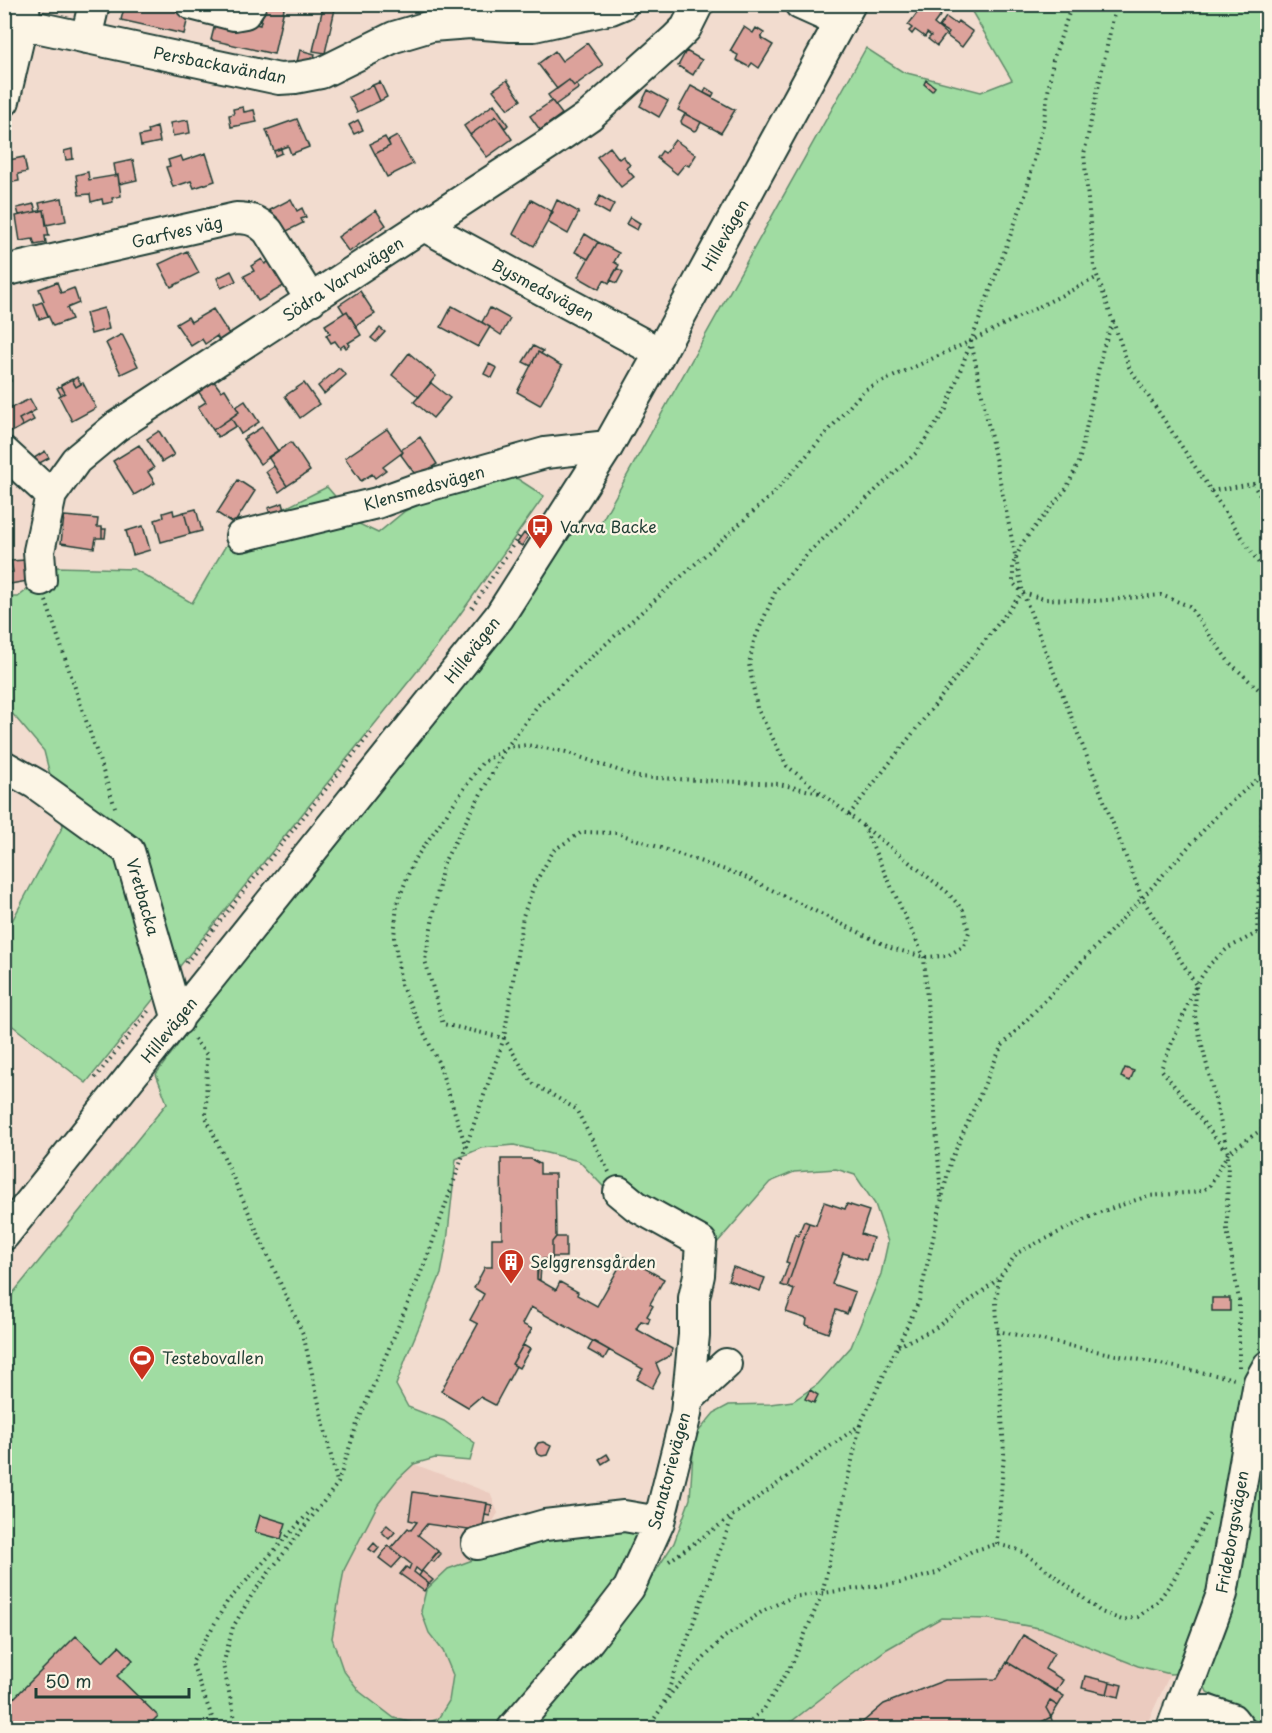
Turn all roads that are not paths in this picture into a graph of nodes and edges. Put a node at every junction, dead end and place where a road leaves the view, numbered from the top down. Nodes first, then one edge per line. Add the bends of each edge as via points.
1 (94, 4) edge
2 (191, 4) edge
3 (251, 4) edge
4 (623, 4) edge
5 (698, 4) edge
6 (800, 4) edge
7 (845, 13) edge
8 (24, 14) edge
9 (86, 38) junction
10 (4, 101) edge
11 (424, 226) junction
12 (4, 271) edge
13 (311, 300) junction
14 (660, 353) junction
15 (608, 446) junction
16 (4, 452) edge
17 (51, 495) junction
18 (241, 536) dead end
19 (41, 580) road end
20 (4, 766) edge
21 (178, 1020) junction
22 (619, 1192) road end
23 (4, 1235) edge
24 (726, 1364) dead end
25 (1255, 1376) edge
26 (687, 1400) junction
27 (660, 1522) junction
28 (477, 1544) dead end
29 (1175, 1718) edge
30 (513, 1728) edge
31 (1239, 1728) edge

1 - 9 street
2 - 3 street via 234,15 245,13
4 - 9 street, Persbackavändan via 534,26 431,26 393,36 321,73 296,78 279,79
5 - 11 street, Södra Varvavägen via 686,28 589,116
6 - 7 street
7 - 14 street, Hillevägen
8 - 9 street, Persbackavändan
8 - 10 street, Persbackavändan
11 - 13 street, Södra Varvavägen
11 - 14 street, Bysmedsvägen
12 - 13 street, Garfves väg via 246,218 268,231
13 - 17 street, Södra Varvavägen via 117,426 76,460
14 - 15 street, Hillevägen
15 - 18 street, Klensmedsvägen via 545,453 377,503
15 - 21 street, Hillevägen via 499,616
16 - 17 street
17 - 19 street, Södra Varvavägen via 40,541
20 - 21 street, Vretbacka via 129,850
21 - 23 street, Hillevägen
22 - 26 street via 636,1206 701,1242
24 - 26 street, Sanatorievägen
25 - 29 street, Frideborgsvägen via 1222,1594
26 - 27 street, Sanatorievägen
27 - 28 street via 624,1516 545,1525
27 - 30 street, Sanatorievägen via 629,1588
29 - 31 street via 1208,1711 1232,1719

